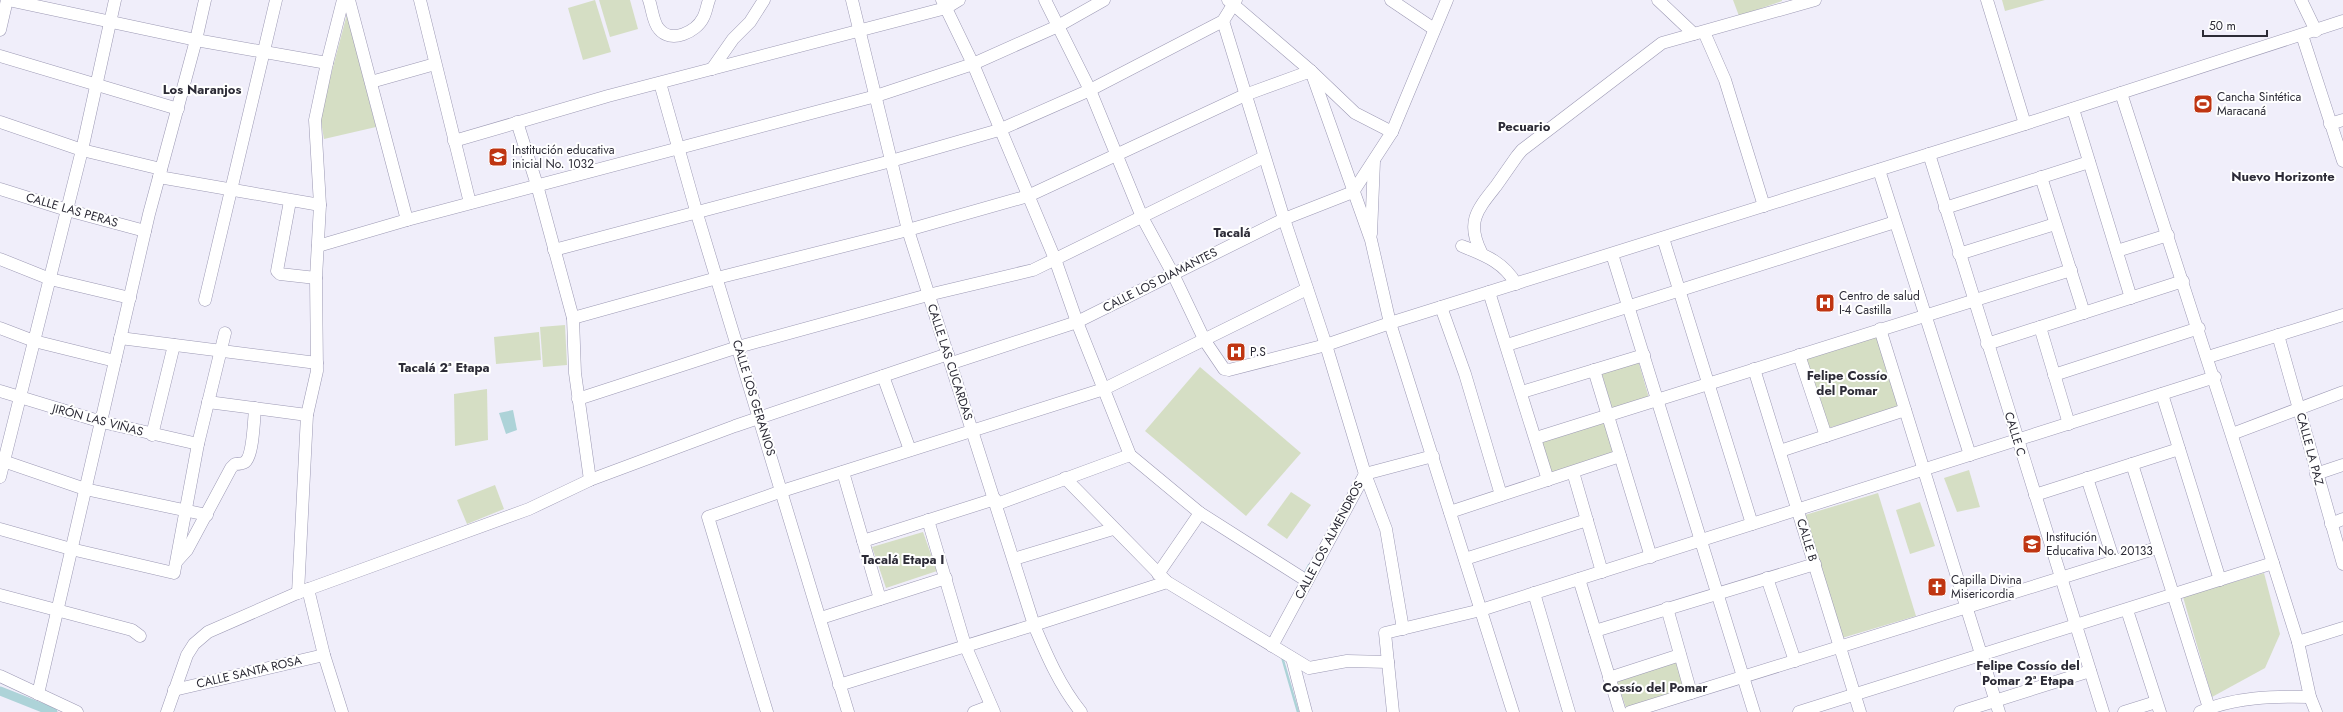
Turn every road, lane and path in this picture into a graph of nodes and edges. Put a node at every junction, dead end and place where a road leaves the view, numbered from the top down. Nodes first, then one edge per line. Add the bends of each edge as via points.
1 (8, 0) edge
2 (115, 0) edge
3 (205, 0) edge
4 (276, 0) edge
5 (343, 0) edge
6 (349, 0) edge
7 (420, 0) edge
8 (649, 0) edge
9 (709, 0) edge
10 (764, 0) edge
11 (852, 0) edge
12 (959, 0) edge
13 (1046, 0) edge
14 (1104, 0) edge
15 (1390, 0) edge
16 (1447, 0) edge
17 (1658, 0) edge
18 (1815, 0) edge
19 (1987, 0) edge
20 (2301, 0) edge
21 (1232, 1) edge
22 (944, 4) edge
23 (111, 22) junction
24 (1223, 22) junction
25 (2343, 22) edge
26 (1058, 26) junction
27 (1434, 29) junction
28 (0, 30) edge
29 (860, 30) junction
30 (2316, 31) junction
31 (1699, 33) junction
32 (2302, 35) junction
33 (196, 40) junction
34 (264, 52) junction
35 (0, 56) edge
36 (327, 63) junction
37 (435, 64) junction
38 (973, 64) junction
39 (712, 69) junction
40 (1311, 71) junction
41 (371, 82) junction
42 (660, 83) junction
43 (95, 84) junction
44 (1090, 90) junction
45 (2121, 93) junction
46 (1245, 95) junction
47 (876, 96) junction
48 (178, 109) junction
49 (2073, 109) junction
50 (2343, 120) edge
51 (0, 122) edge
52 (517, 122) junction
53 (2025, 124) junction
54 (2330, 124) junction
55 (999, 130) junction
56 (1392, 132) junction
57 (454, 141) junction
58 (679, 148) junction
59 (82, 150) junction
60 (1929, 154) junction
61 (1116, 155) junction
62 (1264, 157) junction
63 (891, 161) junction
64 (1374, 161) junction
65 (2343, 161) edge
66 (2089, 162) junction
67 (1880, 170) junction
68 (160, 173) junction
69 (2040, 177) junction
70 (537, 185) junction
71 (0, 189) edge
72 (231, 190) junction
73 (1353, 192) junction
74 (1028, 196) junction
75 (290, 201) junction
76 (470, 203) junction
77 (320, 205) junction
78 (1764, 206) junction
79 (1945, 208) junction
80 (67, 210) junction
81 (698, 214) junction
82 (1142, 217) junction
83 (1284, 219) junction
84 (407, 220) junction
85 (1895, 222) junction
86 (2055, 224) junction
87 (908, 230) junction
88 (145, 231) junction
89 (2168, 235) junction
90 (1662, 238) junction
91 (1371, 240) junction
92 (318, 246) junction
93 (1462, 246) dead end
94 (554, 250) junction
95 (2117, 251) junction
96 (1481, 252) junction
97 (1612, 254) junction
98 (1959, 254) junction
99 (0, 259) edge
100 (1055, 259) junction
101 (2070, 270) junction
102 (1173, 274) junction
103 (316, 278) junction
104 (717, 278) junction
105 (50, 279) junction
106 (2183, 281) junction
107 (1516, 284) junction
108 (1307, 289) junction
109 (1679, 290) junction
110 (1489, 292) junction
111 (928, 295) junction
112 (130, 298) junction
113 (2131, 298) junction
114 (205, 300) dead end
115 (1974, 301) junction
116 (1628, 306) junction
117 (1441, 307) junction
118 (2084, 313) junction
119 (1925, 315) junction
120 (2343, 315) edge
121 (573, 318) junction
122 (1077, 322) junction
123 (1390, 323) junction
124 (2040, 327) junction
125 (0, 328) edge
126 (2199, 328) junction
127 (1880, 330) junction
128 (225, 333) dead end
129 (2278, 335) junction
130 (120, 338) junction
131 (34, 341) junction
132 (1205, 341) junction
133 (1987, 344) junction
134 (174, 345) junction
135 (1326, 345) junction
136 (1507, 345) junction
137 (738, 347) junction
138 (219, 350) junction
139 (1644, 355) junction
140 (1799, 355) junction
141 (2208, 357) junction
142 (950, 358) junction
143 (115, 361) junction
144 (317, 363) junction
145 (1754, 369) junction
146 (1594, 370) junction
147 (2054, 375) junction
148 (883, 376) junction
149 (2215, 377) junction
150 (1708, 384) junction
151 (1104, 389) junction
152 (0, 391) edge
153 (1522, 392) junction
154 (2343, 392) edge
155 (2162, 394) junction
156 (20, 398) junction
157 (578, 399) junction
158 (1658, 400) junction
159 (208, 402) junction
160 (255, 408) junction
161 (2299, 408) junction
162 (1905, 410) junction
163 (307, 415) junction
164 (1608, 417) junction
165 (761, 418) junction
166 (102, 422) junction
167 (2069, 424) junction
168 (974, 432) junction
169 (152, 434) junction
170 (2232, 434) junction
171 (1826, 436) junction
172 (1536, 438) junction
173 (2017, 440) junction
174 (198, 444) junction
175 (2179, 449) junction
176 (910, 450) junction
177 (1780, 451) junction
178 (1130, 455) junction
179 (1970, 455) junction
180 (1433, 456) junction
181 (1620, 456) junction
182 (2, 461) edge
183 (2132, 464) junction
184 (2343, 465) edge
185 (1923, 470) junction
186 (843, 472) junction
187 (1573, 472) junction
188 (1365, 474) junction
189 (2316, 474) junction
190 (0, 477) edge
191 (1065, 478) junction
192 (2087, 478) junction
193 (590, 480) junction
194 (1548, 480) junction
195 (85, 489) junction
196 (782, 491) junction
197 (1501, 495) junction
198 (2034, 495) junction
199 (996, 502) junction
200 (186, 510) junction
201 (1798, 510) junction
202 (1450, 512) junction
203 (1200, 513) junction
204 (207, 515) junction
205 (2343, 519) edge
206 (928, 520) junction
207 (1587, 520) junction
208 (1752, 524) junction
209 (2331, 524) junction
210 (0, 529) edge
211 (1113, 529) junction
212 (1702, 540) junction
213 (863, 541) junction
214 (2157, 548) junction
215 (71, 549) junction
216 (1650, 557) junction
217 (1014, 559) junction
218 (1465, 559) junction
219 (2114, 561) junction
220 (176, 562) junction
221 (2274, 563) junction
222 (1815, 564) junction
223 (2343, 564) edge
224 (1602, 572) junction
225 (946, 578) junction
226 (1163, 578) junction
227 (1767, 578) junction
228 (2061, 578) junction
229 (1579, 579) junction
230 (2220, 580) junction
231 (1307, 581) junction
232 (303, 591) junction
233 (1718, 593) junction
234 (1534, 594) junction
235 (0, 595) edge
236 (2173, 595) junction
237 (880, 599) junction
238 (1667, 608) junction
239 (1967, 608) junction
240 (57, 610) junction
241 (1481, 610) junction
242 (2127, 610) junction
243 (820, 618) junction
244 (1034, 625) junction
245 (2076, 626) junction
246 (2343, 628) edge
247 (1403, 629) junction
248 (1595, 631) junction
249 (140, 636) dead end
250 (2298, 642) junction
251 (965, 645) junction
252 (1272, 646) junction
253 (1840, 647) junction
254 (324, 655) junction
255 (1680, 655) junction
256 (1982, 655) junction
257 (1292, 658) junction
258 (1795, 661) junction
259 (1388, 662) junction
260 (2090, 671) junction
261 (0, 676) edge
262 (1744, 676) junction
263 (1609, 678) junction
264 (838, 685) junction
265 (174, 690) junction
266 (1691, 693) junction
267 (38, 694) junction
268 (1854, 695) junction
269 (2310, 697) junction
270 (1998, 706) edge
271 (2158, 707) edge
272 (992, 709) edge
273 (2204, 710) edge
274 (1807, 711) edge
275 (77, 712) edge
276 (167, 712) edge
277 (342, 712) edge
278 (767, 712) edge
279 (848, 712) edge
280 (974, 712) edge
281 (1081, 712) edge
282 (1306, 712) edge
283 (1393, 712) edge
284 (1513, 712) edge
285 (1569, 712) edge
286 (1620, 712) edge
287 (1630, 712) edge
288 (1754, 712) edge
289 (1860, 712) edge
290 (1960, 712) edge
291 (2103, 712) edge
292 (2124, 712) edge
293 (2316, 712) edge

1 - 23 street
1 - 28 street
2 - 23 street
3 - 33 street
4 - 34 street
5 - 36 street
6 - 41 street
7 - 37 street
8 - 9 street via 658,28 663,33 674,36 684,35 703,18
10 - 39 street via 750,22 733,39
11 - 29 street, CALLE LAS CUCARDAS
12 - 22 street
13 - 26 street
14 - 26 street
15 - 27 street
16 - 27 street
17 - 31 street
18 - 31 street
19 - 53 street
20 - 30 street
21 - 24 street
21 - 40 street
22 - 29 street
22 - 38 street
23 - 33 street
23 - 43 street
24 - 44 street
24 - 46 street
25 - 30 street
26 - 38 street
26 - 44 street
27 - 56 street
29 - 39 street
29 - 47 street, CALLE LAS CUCARDAS
30 - 32 street
31 - 78 street via 1725,80
31 - 96 street via 1662,43 1522,150 1475,215 1474,234
32 - 45 street
32 - 54 street
33 - 34 street
33 - 48 street
34 - 36 street
34 - 72 street
35 - 43 street
36 - 77 street via 316,120
37 - 41 street
37 - 57 street
38 - 47 street
38 - 55 street
39 - 42 street
40 - 46 street
40 - 56 street via 1355,113
40 - 73 street
41 - 84 street
42 - 52 street
42 - 58 street, CALLE LOS GERANIOS
43 - 48 street
43 - 59 street
44 - 55 street
44 - 61 street
45 - 49 street
45 - 89 street
46 - 61 street
46 - 62 street
47 - 58 street
47 - 63 street, CALLE LAS CUCARDAS
48 - 68 street
49 - 53 street
49 - 66 street
50 - 54 street
51 - 59 street
52 - 57 street
52 - 70 street
53 - 60 street
54 - 65 street
55 - 63 street
55 - 74 street
56 - 64 street
57 - 76 street
58 - 70 street
58 - 81 street, CALLE LOS GERANIOS
59 - 68 street
59 - 80 street
60 - 67 street
60 - 79 street, CALLE C
61 - 74 street
61 - 82 street
62 - 82 street
62 - 83 street
63 - 81 street
63 - 87 street, CALLE LAS CUCARDAS
64 - 73 street
64 - 91 street
66 - 69 street
66 - 95 street
67 - 78 street
67 - 85 street
68 - 72 street
68 - 88 street
69 - 79 street
69 - 86 street
70 - 76 street
70 - 94 street
71 - 80 street, CALLE LAS PERAS
72 - 75 street
72 - 114 street
73 - 83 street, CALLE LOS DIAMANTES
73 - 91 street
74 - 87 street
74 - 100 street
75 - 77 street
75 - 103 street via 277,271 280,274
76 - 84 street
77 - 92 street
78 - 90 street
79 - 98 street, CALLE C
80 - 88 street, CALLE LAS PERAS
80 - 105 street
81 - 94 street
81 - 104 street, CALLE LOS GERANIOS
82 - 100 street
82 - 102 street
83 - 102 street, CALLE LOS DIAMANTES
83 - 108 street
84 - 92 street
85 - 109 street
85 - 119 street
86 - 98 street
86 - 101 street
87 - 104 street
87 - 111 street, CALLE LAS CUCARDAS
88 - 112 street
89 - 95 street
89 - 106 street
90 - 97 street
90 - 109 street
91 - 123 street
92 - 103 street
93 - 96 street
94 - 121 street
95 - 113 street
96 - 107 street via 1508,272
97 - 107 street
97 - 116 street
98 - 115 street, CALLE C
99 - 105 street
100 - 111 street via 1033,270
100 - 122 street
101 - 115 street
101 - 118 street
102 - 122 street, CALLE LOS DIAMANTES
102 - 132 street
103 - 144 street
104 - 121 street
104 - 137 street, CALLE LOS GERANIOS
105 - 112 street
105 - 131 street
106 - 113 street
106 - 126 street
107 - 110 street
108 - 132 street
108 - 135 street
109 - 116 street
109 - 150 street
110 - 117 street
110 - 136 street
111 - 137 street
111 - 142 street, CALLE LAS CUCARDAS
112 - 130 street
113 - 118 street
115 - 119 street
115 - 133 street, CALLE C
116 - 136 street
116 - 139 street
117 - 123 street
117 - 197 street via 1465,374
118 - 124 street
119 - 127 street
119 - 179 street
120 - 129 street
121 - 157 street
122 - 142 street, CALLE LOS DIAMANTES
122 - 151 street
123 - 135 street
123 - 180 street
124 - 133 street
124 - 147 street
125 - 131 street
126 - 141 street
126 - 147 street
127 - 140 street
127 - 162 street
128 - 138 street
129 - 141 street
129 - 161 street, CALLE LA PAZ
130 - 134 street
130 - 143 street
131 - 143 street
131 - 156 street
132 - 135 street via 1224,369 1229,370
132 - 151 street
133 - 173 street, CALLE C
134 - 138 street
134 - 169 street
135 - 188 street
136 - 153 street
137 - 157 street
137 - 165 street, CALLE LOS GERANIOS
138 - 144 street
138 - 159 street
139 - 146 street
139 - 158 street
140 - 145 street
140 - 171 street
141 - 149 street
142 - 148 street, CALLE LOS DIAMANTES
142 - 168 street, CALLE LAS CUCARDAS
143 - 166 street
144 - 163 street
145 - 150 street
145 - 177 street, CALLE B
146 - 153 street
146 - 164 street
147 - 167 street
148 - 165 street, CALLE LOS DIAMANTES
148 - 176 street
149 - 155 street
149 - 170 street
150 - 158 street
150 - 208 street
151 - 168 street
151 - 178 street
152 - 156 street, JIRÓN LAS VIÑAS
153 - 172 street
154 - 161 street
155 - 167 street
155 - 175 street
156 - 166 street, JIRÓN LAS VIÑAS
156 - 182 street
157 - 193 street
158 - 164 street
158 - 212 street
159 - 160 street
159 - 174 street
160 - 163 street
160 - 204 street via 248,457 243,464 235,464 231,468
161 - 170 street
161 - 189 street, CALLE LA PAZ
162 - 171 street
162 - 185 street
163 - 232 street
164 - 172 street
164 - 181 street
165 - 193 street, CALLE LOS DIAMANTES
165 - 196 street, CALLE LOS GERANIOS
166 - 169 street, JIRÓN LAS VIÑAS
166 - 195 street
167 - 173 street
168 - 176 street
168 - 199 street, CALLE LAS CUCARDAS
169 - 174 street, JIRÓN LAS VIÑAS
170 - 221 street
171 - 177 street
172 - 194 street
173 - 179 street
173 - 198 street, CALLE C
174 - 200 street
175 - 183 street
175 - 230 street
176 - 186 street
177 - 201 street, CALLE B
178 - 191 street
178 - 203 street
179 - 185 street
180 - 188 street, CALLE LOS ALMENDROS
180 - 202 street
181 - 187 street
181 - 216 street
182 - 190 street
182 - 195 street
183 - 192 street
183 - 214 street
184 - 189 street
185 - 201 street
185 - 239 street
186 - 196 street
186 - 213 street
187 - 194 street
187 - 207 street
188 - 231 street, CALLE LOS ALMENDROS
188 - 247 street via 1386,529
189 - 209 street, CALLE LA PAZ
191 - 199 street
191 - 211 street
192 - 198 street
192 - 219 street
193 - 232 street, CALLE LOS DIAMANTES via 529,509
194 - 197 street
195 - 200 street
195 - 215 street
196 - 243 street, CALLE LOS GERANIOS
196 - 278 street via 708,517
197 - 202 street
198 - 228 street, CALLE C
199 - 206 street
199 - 217 street, CALLE LAS CUCARDAS
200 - 204 street
200 - 220 street
201 - 208 street
201 - 222 street, CALLE B
202 - 218 street
203 - 226 street
203 - 231 street
204 - 220 street via 187,550
205 - 209 street
206 - 213 street
206 - 225 street
207 - 218 street
207 - 224 street
208 - 212 street
209 - 223 street, CALLE LA PAZ
210 - 215 street
211 - 217 street
211 - 226 street
212 - 216 street
212 - 233 street
213 - 237 street
214 - 219 street
214 - 236 street
215 - 220 street via 174,573
215 - 240 street
216 - 224 street
217 - 244 street, CALLE LAS CUCARDAS
218 - 241 street
219 - 228 street
221 - 230 street
221 - 250 street
222 - 227 street
222 - 253 street, CALLE B
224 - 229 street
225 - 237 street
225 - 251 street
226 - 244 street
226 - 252 street
227 - 233 street
227 - 258 street
228 - 239 street
228 - 245 street, CALLE C
229 - 234 street
229 - 248 street
230 - 236 street
231 - 252 street, CALLE LOS ALMENDROS
232 - 254 street
232 - 265 street, CALLE LOS DIAMANTES via 208,632 194,644 187,655
233 - 238 street
233 - 262 street
234 - 241 street
234 - 285 street
235 - 240 street
236 - 242 street
236 - 273 street
237 - 243 street
238 - 248 street
238 - 255 street
239 - 253 street
239 - 256 street
240 - 249 street via 132,630
240 - 267 street
241 - 247 street
241 - 284 street
242 - 245 street
242 - 271 street
243 - 264 street, CALLE LOS GERANIOS
244 - 251 street
244 - 281 street, CALLE LAS CUCARDAS via 1047,658 1069,697
245 - 256 street
245 - 260 street, CALLE C
246 - 250 street
247 - 259 street via 1385,633
248 - 263 street
250 - 269 street
251 - 264 street
251 - 272 street
252 - 257 street
253 - 258 street
253 - 268 street, CALLE B
254 - 265 street, CALLE SANTA ROSA
254 - 277 street
255 - 263 street
255 - 266 street
256 - 268 street
256 - 270 street
257 - 259 street via 1309,668 1347,661
257 - 282 street
258 - 262 street
259 - 283 street
260 - 270 street
260 - 291 street, CALLE C
261 - 267 street
262 - 266 street
262 - 288 street
263 - 286 street
264 - 279 street, CALLE LOS GERANIOS
265 - 276 street, CALLE LOS DIAMANTES
266 - 287 street
267 - 275 street
268 - 274 street
268 - 289 street, CALLE B
269 - 273 street via 2260,698
269 - 293 street
270 - 290 street
271 - 292 street
272 - 280 street

